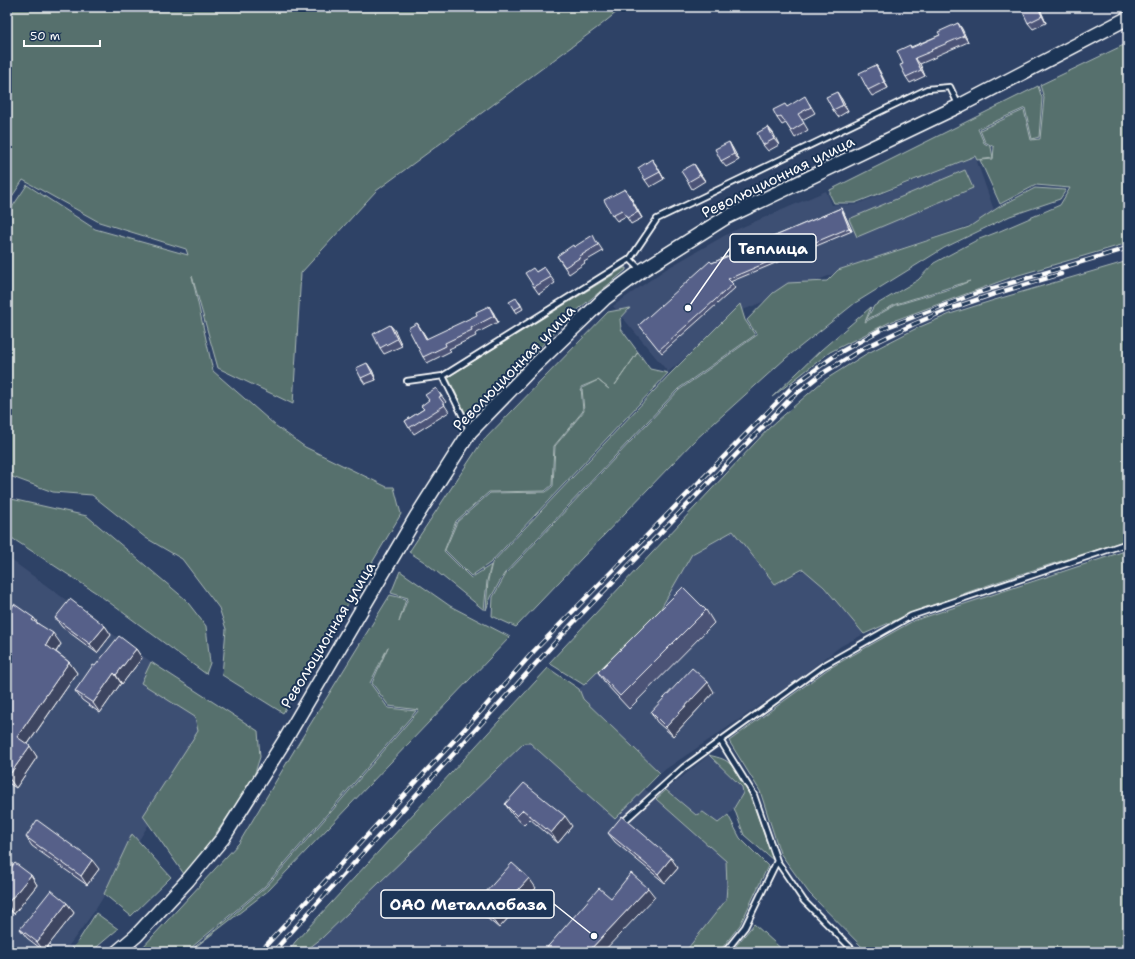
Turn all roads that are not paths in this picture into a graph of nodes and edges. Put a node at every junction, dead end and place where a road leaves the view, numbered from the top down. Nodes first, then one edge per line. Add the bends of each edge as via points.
1 (1128, 18) edge
2 (959, 106) junction
3 (630, 259) junction
4 (641, 271) junction
5 (443, 376) junction
6 (407, 380) dead end
7 (470, 432) junction
8 (1128, 543) edge
9 (720, 740) junction
10 (622, 823) edge
11 (777, 861) junction
12 (117, 952) edge
13 (725, 952) edge
14 (855, 952) edge

1 - 2 street, Революционная улица
2 - 3 lane via 950,86 927,89 657,219
2 - 4 street, Революционная улица via 725,218
3 - 4 lane
3 - 5 lane
4 - 7 street, Революционная улица via 605,298
5 - 6 lane
5 - 7 lane
7 - 12 street, Революционная улица via 416,517 285,740 223,838 136,936
8 - 9 lane via 911,616 823,666
9 - 10 lane via 684,767
9 - 11 lane via 754,795
11 - 13 lane via 745,927
11 - 14 lane via 804,901

